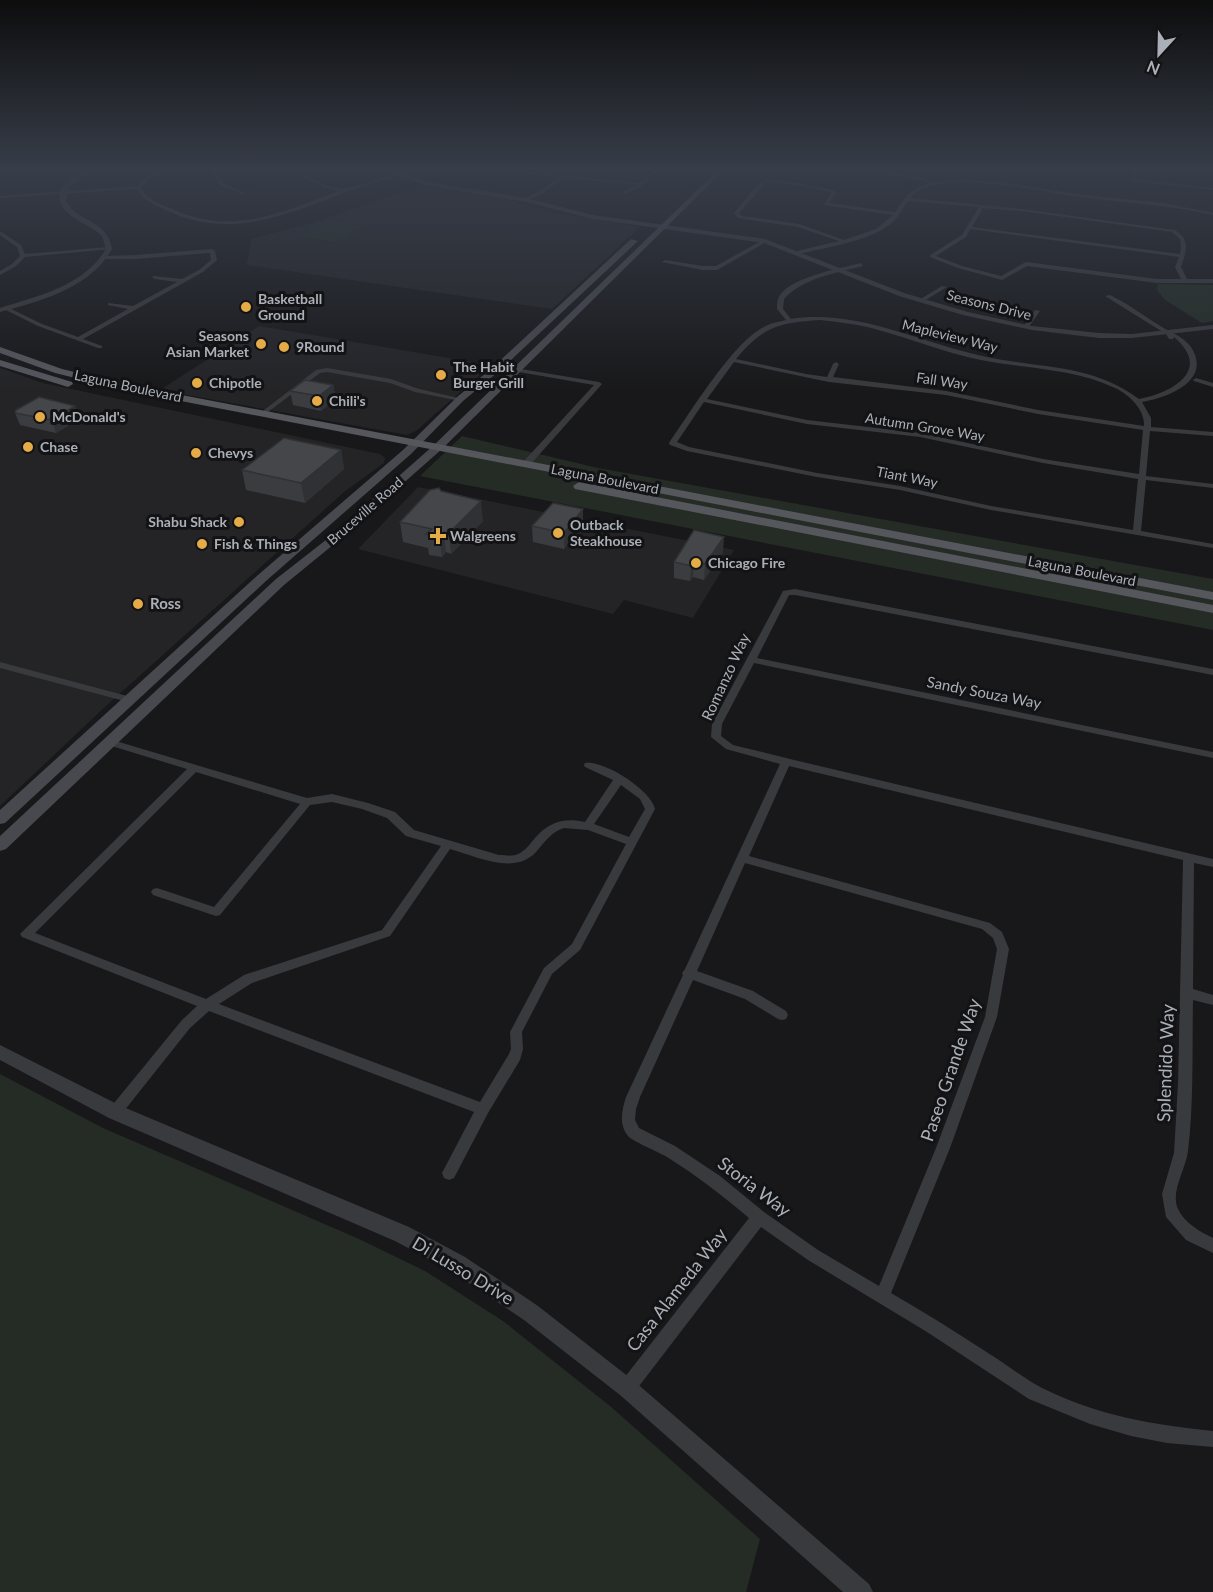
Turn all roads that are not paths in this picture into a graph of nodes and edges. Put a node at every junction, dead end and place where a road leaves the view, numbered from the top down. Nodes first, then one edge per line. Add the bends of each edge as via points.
1 (14, 243) edge
2 (108, 243) edge
3 (632, 243) edge
4 (640, 243) edge
5 (761, 243) edge
6 (772, 243) edge
7 (830, 243) edge
8 (955, 243) edge
9 (1086, 243) edge
10 (1185, 243) edge
11 (110, 249) junction
12 (799, 252) junction
13 (23, 256) junction
14 (106, 256) junction
15 (1182, 256) junction
16 (665, 262) dead end
17 (861, 265) dead end
18 (838, 271) junction
19 (0, 273) edge
20 (155, 277) dead end
21 (183, 281) junction
22 (1213, 281) edge
23 (1185, 282) junction
24 (944, 287) dead end
25 (1108, 296) dead end
26 (922, 300) junction
27 (110, 304) dead end
28 (134, 308) junction
29 (2, 309) edge
30 (1037, 311) dead end
31 (790, 321) junction
32 (1026, 327) junction
33 (1213, 327) edge
34 (1168, 333) junction
35 (78, 339) junction
36 (100, 347) dead end
37 (0, 350) edge
38 (733, 360) junction
39 (0, 363) edge
40 (836, 364) dead end
41 (515, 370) junction
42 (43, 378) junction
43 (829, 380) junction
44 (1196, 380) junction
45 (1213, 385) edge
46 (152, 392) junction
47 (460, 399) junction
48 (704, 400) junction
49 (1137, 401) junction
50 (262, 414) junction
51 (1148, 429) junction
52 (1213, 434) edge
53 (417, 442) junction
54 (674, 442) joint
55 (438, 447) junction
56 (407, 452) junction
57 (427, 456) junction
58 (526, 464) junction
59 (1142, 478) junction
60 (1213, 486) edge
61 (1137, 532) junction
62 (1213, 546) edge
63 (1213, 596) edge
64 (1213, 609) edge
65 (750, 659) junction
66 (0, 665) edge
67 (1213, 672) edge
68 (128, 699) junction
69 (109, 742) junction
70 (1213, 755) edge
71 (786, 762) junction
72 (588, 765) dead end
73 (194, 768) junction
74 (619, 779) junction
75 (306, 802) junction
76 (41, 807) junction
77 (0, 819) edge
78 (587, 827) junction
79 (632, 842) junction
80 (448, 844) junction
81 (0, 845) edge
82 (1189, 857) junction
83 (741, 858) junction
84 (1213, 863) edge
85 (157, 892) dead end
86 (687, 973) junction
87 (1187, 993) junction
88 (1213, 1000) edge
89 (207, 1005) junction
90 (782, 1015) dead end
91 (0, 1052) edge
92 (483, 1109) junction
93 (115, 1112) junction
94 (449, 1173) dead end
95 (759, 1217) junction
96 (1213, 1246) edge
97 (882, 1297) junction
98 (627, 1388) junction
99 (1213, 1439) edge
100 (861, 1592) edge

1 - 13 street
2 - 11 street
3 - 47 main road, Bruceville Road
4 - 41 main road, Bruceville Road
5 - 16 street via 717,268
6 - 12 street, Seasons Drive
7 - 12 street
8 - 23 street via 932,256 1002,278 1026,264
9 - 15 street
10 - 15 street
11 - 13 street
11 - 14 street
12 - 18 street, Seasons Drive
13 - 19 street
14 - 21 street via 212,251 214,260 210,265
14 - 29 street via 71,284
15 - 23 street via 1178,270
17 - 18 street
18 - 26 street, Seasons Drive
18 - 31 street via 800,282 784,294 780,307
20 - 21 street
21 - 28 street
22 - 23 street
24 - 26 street
25 - 34 street
26 - 32 street, Seasons Drive
27 - 28 street
28 - 35 street
29 - 35 street
30 - 32 street
31 - 38 street, Mapleview Way via 757,333
31 - 49 street, Mapleview Way via 850,322 980,358 1077,374 1112,385
32 - 34 street, Seasons Drive via 1093,335
33 - 34 street, Seasons Drive
34 - 44 street via 1198,360
35 - 36 street
37 - 46 main road, Laguna Boulevard via 59,371
38 - 43 street, Fall Way
38 - 48 street, Mapleview Way
39 - 42 main road, Laguna Boulevard
40 - 43 street
41 - 55 main road, Bruceville Road
41 - 58 street via 599,384
42 - 46 main road via 60,376 138,394
42 - 56 main road, Laguna Boulevard via 121,397
43 - 51 street, Fall Way via 946,393
44 - 45 street
44 - 49 street via 1172,394
46 - 50 main road, Laguna Boulevard
47 - 50 street via 327,369 318,371
47 - 53 main road, Bruceville Road
48 - 54 street, Mapleview Way
48 - 59 street, Autumn Grove Way via 807,423 928,437
49 - 51 street via 1147,414
50 - 53 main road, Laguna Boulevard
51 - 52 street, Fall Way
51 - 59 street
53 - 55 main road, Laguna Boulevard
53 - 56 main road, Bruceville Road
54 - 61 street, Tiant Way via 817,476
55 - 57 main road, Bruceville Road
55 - 58 main road, Laguna Boulevard
56 - 57 main road, Laguna Boulevard
56 - 68 main road, Bruceville Road
57 - 64 main road, Laguna Boulevard
57 - 69 main road, Bruceville Road via 280,582
58 - 63 main road, Laguna Boulevard
59 - 60 street, Autumn Grove Way
59 - 61 street
61 - 62 street, Tiant Way
65 - 67 street, Romanzo Way via 782,597 795,592
65 - 70 street, Sandy Souza Way
65 - 71 street, Romanzo Way via 717,724 716,737 730,747
66 - 68 street
68 - 76 main road via 128,714 54,785
68 - 77 main road, Bruceville Road
69 - 73 street
69 - 76 main road, Bruceville Road
71 - 82 street, Romanzo Way
71 - 83 street, Storia Way
72 - 74 street
73 - 75 street
73 - 89 street via 26,934
74 - 78 street
74 - 79 street via 651,806
75 - 80 street via 332,798 348,801 391,815 411,833
75 - 85 street via 216,912
76 - 81 main road, Bruceville Road
78 - 79 street
78 - 80 street via 567,823 553,826 533,851 507,861
79 - 92 street via 576,947 549,971 516,1032 515,1056
80 - 89 street via 386,933 248,979
82 - 84 street, Romanzo Way
82 - 87 street, Splendido Way
83 - 86 street, Storia Way
83 - 97 street, Paseo Grande Way via 980,924 998,935 1003,949 991,1017
86 - 90 street via 749,995
86 - 95 street, Storia Way via 628,1108 628,1120 634,1132 706,1175
87 - 88 street
87 - 96 street, Splendido Way via 1180,1153 1168,1194 1171,1212 1191,1235
89 - 92 street
89 - 93 street via 186,1024
91 - 93 street, Di Lusso Drive
92 - 94 street
93 - 98 street, Di Lusso Drive via 402,1234 458,1264 531,1313
95 - 97 street, Storia Way
95 - 98 street, Casa Alameda Way
97 - 99 street, Storia Way via 1035,1393 1131,1428
98 - 100 street, Di Lusso Drive

